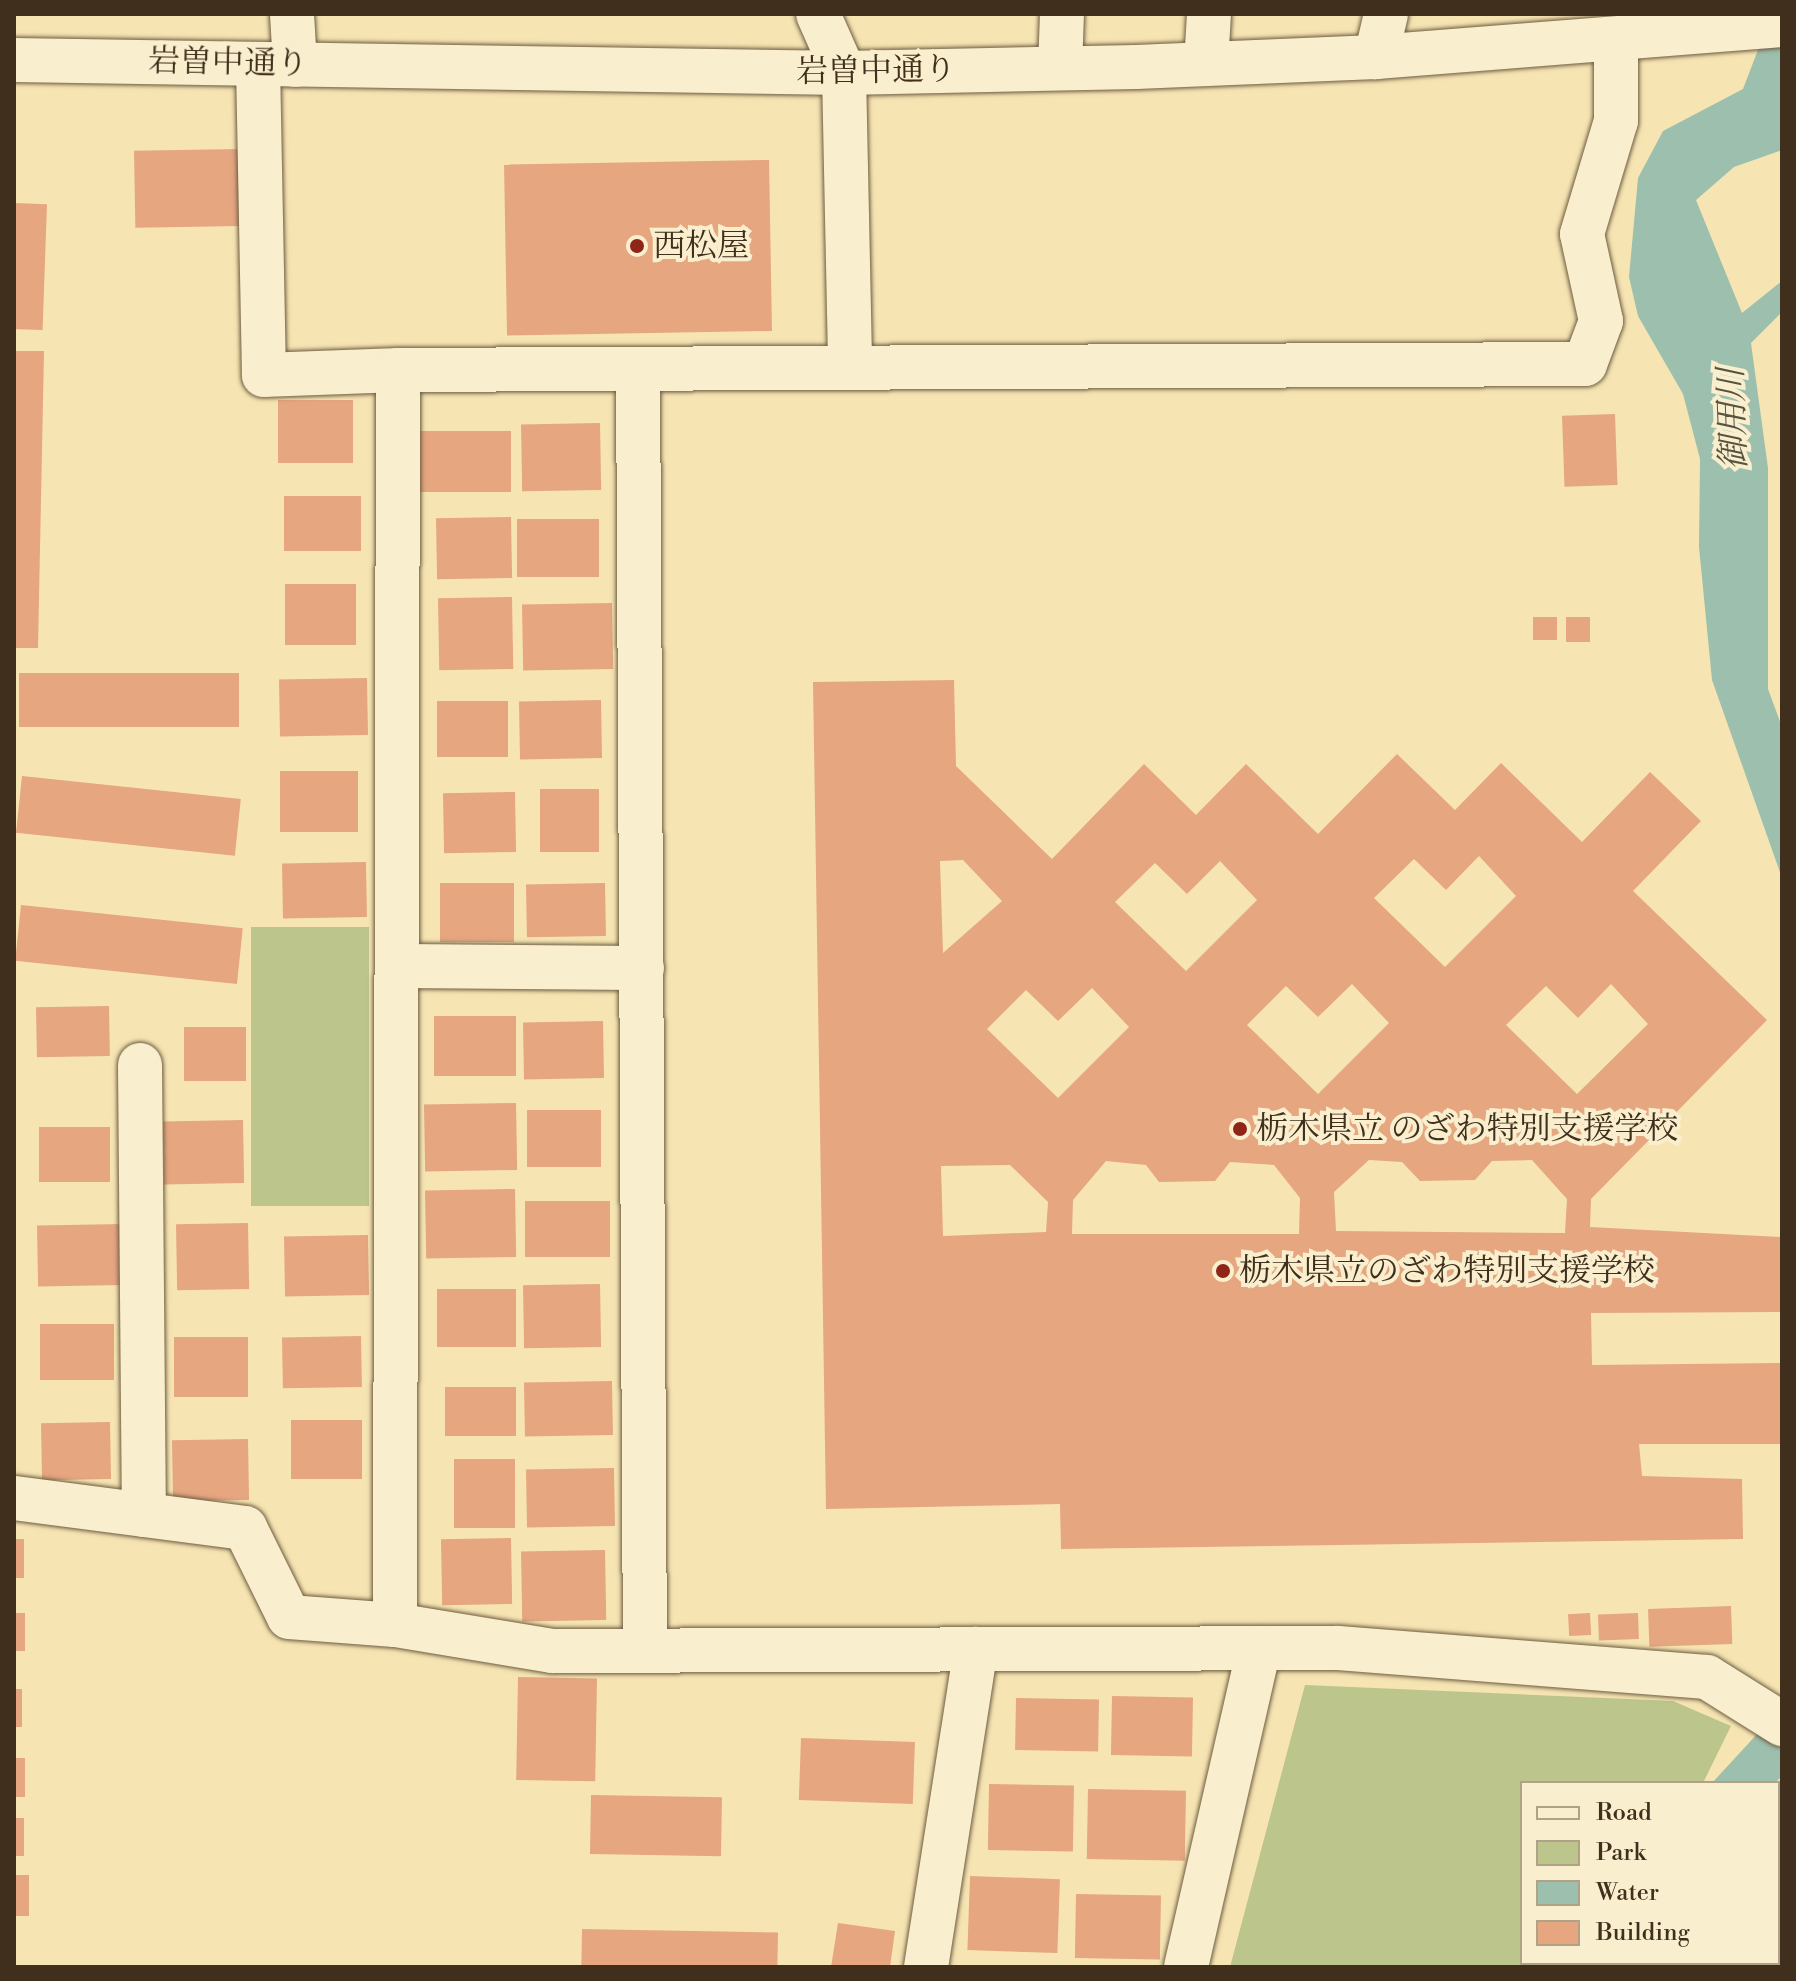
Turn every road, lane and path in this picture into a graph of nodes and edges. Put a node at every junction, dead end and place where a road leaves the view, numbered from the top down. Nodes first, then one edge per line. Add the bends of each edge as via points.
1 (292, 14) edge
2 (818, 14) edge
3 (1062, 14) edge
4 (1209, 14) edge
5 (1386, 14) edge
6 (1782, 25) edge
7 (1616, 39) junction
8 (1376, 57) junction
9 (14, 60) edge
10 (276, 64) junction
11 (1206, 64) junction
12 (1060, 68) junction
13 (844, 73) junction
14 (850, 367) junction
15 (638, 369) junction
16 (398, 370) junction
17 (397, 966) junction
18 (642, 968) junction
19 (140, 1065) dead end
20 (14, 1498) edge
21 (144, 1515) junction
22 (395, 1625) junction
23 (1259, 1648) junction
24 (976, 1649) junction
25 (645, 1651) junction
26 (1782, 1724) edge
27 (926, 1967) edge
28 (1186, 1967) edge

1 - 10 street
2 - 13 street
3 - 12 street
4 - 11 street
5 - 8 street
6 - 7 street, 岩曽中通り
7 - 8 street, 岩曽中通り
7 - 14 street via 1616,121 1582,234 1601,321 1585,364
8 - 11 street, 岩曽中通り
9 - 10 street, 岩曽中通り
10 - 13 street, 岩曽中通り
10 - 16 street via 264,375
11 - 12 street, 岩曽中通り
12 - 13 street, 岩曽中通り
13 - 14 street
14 - 15 street
15 - 16 street
15 - 18 street
16 - 17 street
17 - 18 street
17 - 22 street
18 - 25 street
19 - 21 street
20 - 21 street
21 - 22 street via 245,1528 289,1617
22 - 25 street via 552,1651
23 - 24 street
23 - 26 street via 1338,1648 1707,1677
23 - 28 street
24 - 25 street
24 - 27 street

